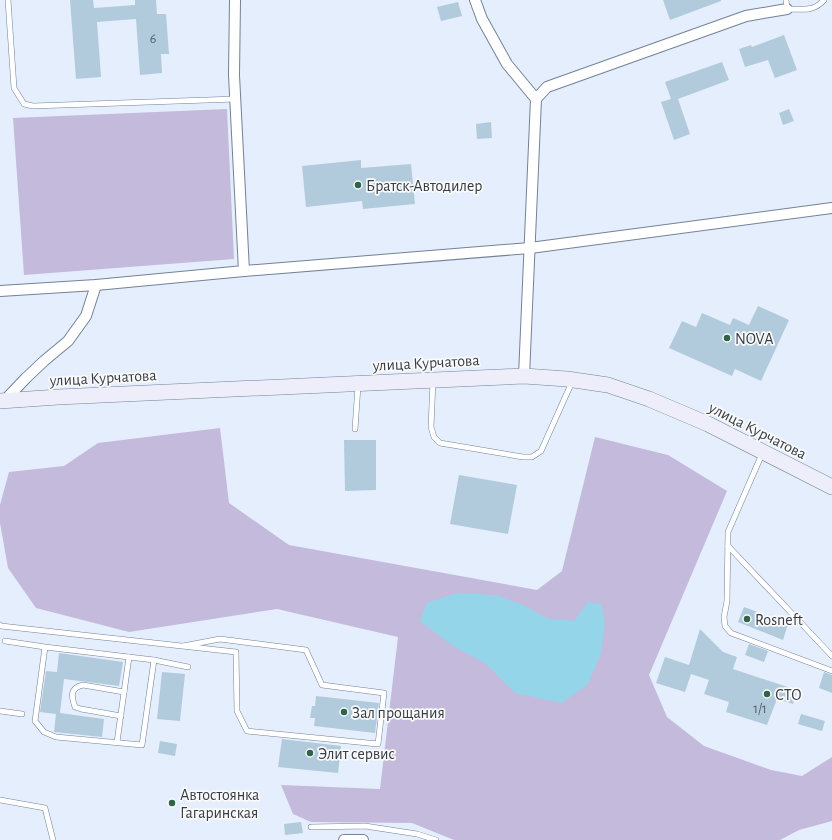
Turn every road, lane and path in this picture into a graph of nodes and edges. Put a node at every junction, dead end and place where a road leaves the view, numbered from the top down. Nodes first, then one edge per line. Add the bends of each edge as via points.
1 (8, 0) edge
2 (235, 0) edge
3 (474, 0) edge
4 (824, 0) edge
5 (787, 4) edge
6 (236, 99) junction
7 (536, 99) junction
8 (832, 208) edge
9 (530, 248) junction
10 (244, 271) junction
11 (96, 285) junction
12 (0, 291) edge
13 (524, 376) junction
14 (434, 380) junction
15 (574, 380) junction
16 (358, 384) junction
17 (2, 401) edge
18 (355, 429) dead end
19 (763, 452) junction
20 (832, 487) edge
21 (728, 546) junction
22 (0, 626) edge
23 (5, 641) dead end
24 (183, 646) junction
25 (45, 647) junction
26 (832, 656) edge
27 (129, 657) junction
28 (154, 660) junction
29 (188, 667) dead end
30 (832, 670) edge
31 (124, 692) junction
32 (0, 711) edge
33 (22, 714) dead end
34 (121, 716) junction
35 (117, 742) junction
36 (0, 800) edge
37 (311, 827) dead end
38 (54, 840) edge
39 (344, 840) edge
40 (363, 840) edge
41 (436, 840) edge

1 - 6 lane via 14,88 24,104 33,106
2 - 6 street
3 - 7 street via 507,64
4 - 5 lane via 814,8 803,10
5 - 7 street via 746,16 548,87
6 - 10 street
7 - 9 street
8 - 9 street
9 - 10 street
9 - 13 street
10 - 11 street
11 - 12 street
11 - 17 street via 86,316 68,341 44,360
13 - 14 main road, улица Курчатова
13 - 15 main road, улица Курчатова
14 - 15 lane via 432,427 434,437 440,443 523,457 532,457 542,451
14 - 16 main road, улица Курчатова
15 - 19 main road, улица Курчатова via 608,385 649,399 708,424
16 - 17 main road, улица Курчатова
16 - 18 lane
19 - 20 main road, улица Курчатова
19 - 21 lane via 728,532
21 - 26 lane
21 - 30 lane via 725,626 731,633
22 - 24 lane
23 - 25 lane
24 - 24 lane via 236,652 237,711 247,731 378,744 384,693 322,685 306,650 220,640
25 - 27 lane
25 - 35 lane via 35,721 44,732 56,737
27 - 28 lane
27 - 31 lane
28 - 29 lane
28 - 35 lane via 142,744
31 - 34 lane
31 - 34 lane via 83,685 73,690 72,694 75,706 81,709
32 - 33 lane
34 - 35 lane
36 - 38 lane via 45,808
37 - 41 lane via 365,826 417,834
39 - 40 street

